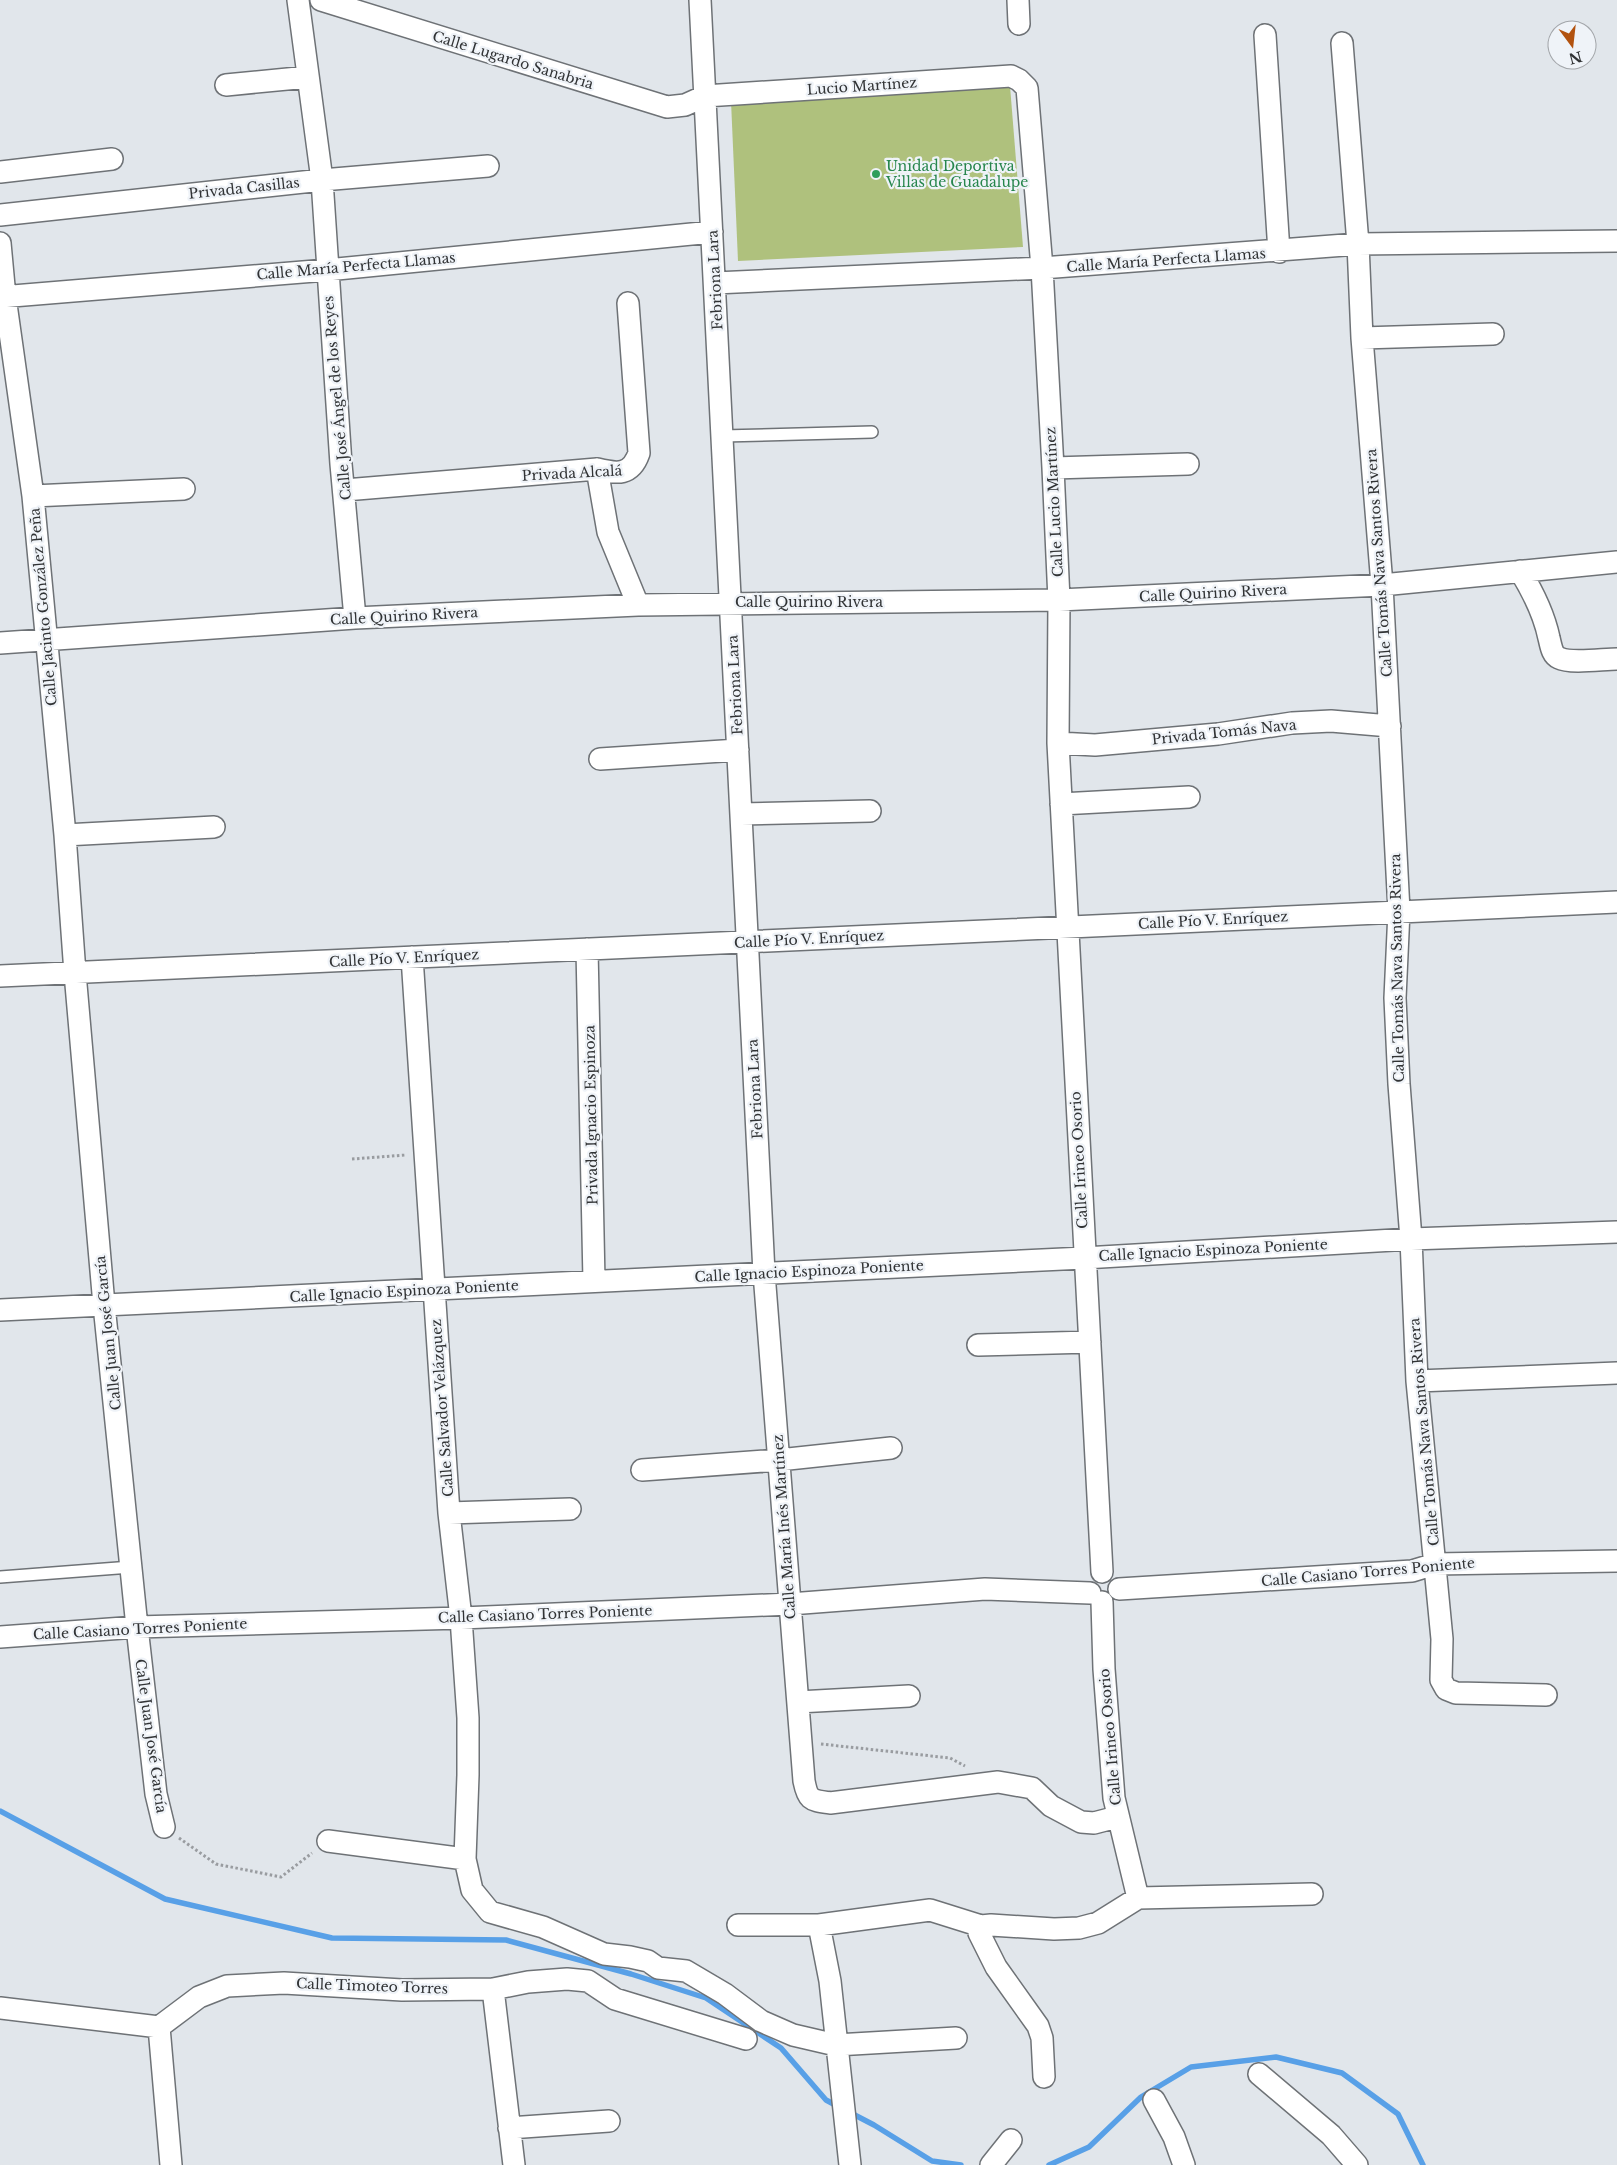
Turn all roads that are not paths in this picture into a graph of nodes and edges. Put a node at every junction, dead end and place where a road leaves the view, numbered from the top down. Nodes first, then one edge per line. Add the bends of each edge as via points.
1 (298, 0) edge
2 (320, 0) edge
3 (700, 0) edge
4 (1018, 0) edge
5 (1019, 24) dead end
6 (1264, 34) dead end
7 (1342, 43) dead end
8 (308, 77) junction
9 (1019, 80) joint
10 (226, 85) dead end
11 (705, 96) junction
12 (112, 159) dead end
13 (488, 166) dead end
14 (0, 172) edge
15 (322, 180) junction
16 (0, 215) edge
17 (712, 232) junction
18 (1617, 241) edge
19 (0, 242) edge
20 (1358, 244) junction
21 (1279, 252) junction
22 (1042, 268) junction
23 (327, 270) junction
24 (715, 283) junction
25 (3, 297) edge
26 (628, 303) dead end
27 (1493, 334) dead end
28 (1362, 338) junction
29 (872, 432) dead end
30 (722, 436) junction
31 (1188, 464) dead end
32 (1053, 468) junction
33 (597, 469) junction
34 (184, 489) dead end
35 (345, 490) junction
36 (33, 496) junction
37 (1617, 562) edge
38 (1520, 571) junction
39 (1382, 585) junction
40 (1059, 600) junction
41 (731, 602) junction
42 (638, 605) junction
43 (355, 618) junction
44 (45, 640) junction
45 (0, 644) edge
46 (1617, 659) edge
47 (1390, 726) junction
48 (1058, 743) junction
49 (738, 750) junction
50 (600, 758) dead end
51 (1189, 797) dead end
52 (1061, 804) junction
53 (870, 811) dead end
54 (741, 814) junction
55 (214, 827) dead end
56 (65, 835) junction
57 (1617, 902) edge
58 (1399, 911) junction
59 (1067, 927) junction
60 (748, 942) junction
61 (587, 950) junction
62 (412, 957) junction
63 (75, 973) junction
64 (0, 976) edge
65 (1617, 1232) edge
66 (1411, 1239) junction
67 (1084, 1258) junction
68 (764, 1274) junction
69 (594, 1281) junction
70 (433, 1289) junction
71 (104, 1305) junction
72 (0, 1310) edge
73 (1090, 1342) junction
74 (978, 1346) dead end
75 (1617, 1372) edge
76 (1417, 1381) junction
77 (891, 1448) dead end
78 (779, 1460) junction
79 (642, 1470) dead end
80 (570, 1509) dead end
81 (449, 1513) junction
82 (1617, 1561) edge
83 (1435, 1564) junction
84 (131, 1567) junction
85 (1102, 1572) junction
86 (0, 1577) edge
87 (1119, 1589) junction
88 (1096, 1598) junction
89 (790, 1604) junction
90 (462, 1618) junction
91 (137, 1627) junction
92 (0, 1637) edge
93 (1546, 1695) dead end
94 (909, 1696) dead end
95 (798, 1702) junction
96 (1117, 1817) junction
97 (164, 1827) road end
98 (328, 1841) road end
99 (465, 1859) junction
100 (1312, 1894) dead end
101 (1138, 1898) junction
102 (738, 1925) dead end
103 (819, 1925) junction
104 (981, 1926) junction
105 (604, 1954) junction
106 (588, 1981) junction
107 (493, 1989) junction
108 (0, 2008) edge
109 (159, 2027) junction
110 (746, 2038) dead end
111 (956, 2038) dead end
112 (836, 2045) junction
113 (1259, 2074) dead end
114 (1044, 2077) dead end
115 (1154, 2100) dead end
116 (609, 2121) dead end
117 (509, 2128) junction
118 (1012, 2140) dead end
119 (171, 2165) edge
120 (514, 2165) edge
121 (850, 2165) edge
122 (991, 2165) edge
123 (1184, 2165) edge
124 (1357, 2165) edge

1 - 8 street, Calle José Ángel de los Reyes
2 - 11 street, Calle Lugardo Sanabria via 667,107 685,105
3 - 11 street, Febriona Lara
4 - 5 street
6 - 21 street
7 - 20 street, Calle Tomás Nava Santos Rivera
8 - 10 street
8 - 15 street, Calle José Ángel de los Reyes
9 - 11 street, Lucio Martínez via 1011,76
9 - 22 street, Calle Lucio Martínez via 1026,88
11 - 17 street, Febriona Lara
12 - 14 street
13 - 15 street, Privada Casillas
15 - 16 street, Privada Casillas
15 - 23 street, Calle José Ángel de los Reyes
17 - 23 street, Calle María Perfecta Llamas
17 - 24 street, Febriona Lara
18 - 20 street, Calle María Perfecta Llamas
19 - 25 street, Calle Jacinto González Peña
20 - 21 street, Calle María Perfecta Llamas
20 - 28 street, Calle Tomás Nava Santos Rivera
21 - 22 street, Calle María Perfecta Llamas
22 - 24 street, Calle María Perfecta Llamas
22 - 32 street, Calle Lucio Martínez
23 - 25 street, Calle María Perfecta Llamas
23 - 35 street, Calle José Ángel de los Reyes
24 - 30 street, Febriona Lara
25 - 36 street, Calle Jacinto González Peña
26 - 33 street, Privada Alcalá via 639,453 625,472
27 - 28 street
28 - 39 street, Calle Tomás Nava Santos Rivera
29 - 30 lane
30 - 41 street, Febriona Lara
31 - 32 street
32 - 40 street, Calle Lucio Martínez
33 - 35 street, Privada Alcalá
33 - 42 street via 608,532
34 - 36 street
35 - 43 street, Calle José Ángel de los Reyes
36 - 44 street, Calle Jacinto González Peña
37 - 38 street, Calle Quirino Rivera
38 - 39 street, Calle Quirino Rivera
38 - 46 street via 1533,593 1557,658 1566,661
39 - 40 street, Calle Quirino Rivera
39 - 47 street, Calle Tomás Nava Santos Rivera
40 - 41 street, Calle Quirino Rivera
40 - 48 street, Calle Lucio Martínez
41 - 42 street, Calle Quirino Rivera
41 - 49 street, Febriona Lara
42 - 43 street, Calle Quirino Rivera
43 - 44 street, Calle Quirino Rivera
44 - 45 street, Calle Quirino Rivera
44 - 56 street, Calle Jacinto González Peña
47 - 48 street, Privada Tomás Nava via 1331,721 1095,745
47 - 58 street, Calle Tomás Nava Santos Rivera
48 - 52 street, Calle Lucio Martínez
49 - 50 street
49 - 54 street, Febriona Lara
51 - 52 street
52 - 59 street, Calle Lucio Martínez
53 - 54 street
54 - 60 street, Febriona Lara
55 - 56 street
56 - 63 street, Calle Jacinto González Peña
57 - 58 street, Calle Pío V. Enríquez
58 - 59 street, Calle Pío V. Enríquez
58 - 66 street, Calle Tomás Nava Santos Rivera via 1395,998
59 - 60 street, Calle Pío V. Enríquez
59 - 67 street, Calle Irineo Osorio
60 - 61 street, Calle Pío V. Enríquez
60 - 68 street, Febriona Lara
61 - 62 street, Calle Pío V. Enríquez
61 - 69 street, Privada Ignacio Espinoza
62 - 63 street, Calle Pío V. Enríquez
62 - 70 street, Calle Salvador Velázquez
63 - 64 street, Calle Pío V. Enríquez
63 - 71 street, Calle Juan José García
65 - 66 street, Calle Ignacio Espinoza Poniente
66 - 67 street, Calle Ignacio Espinoza Poniente
66 - 76 street, Calle Tomás Nava Santos Rivera
67 - 68 street, Calle Ignacio Espinoza Poniente
67 - 73 street, Calle Irineo Osorio
68 - 69 street, Calle Ignacio Espinoza Poniente
68 - 78 street, Calle María Inés Martínez
69 - 70 street, Calle Ignacio Espinoza Poniente
70 - 71 street, Calle Ignacio Espinoza Poniente
70 - 81 street, Calle Salvador Velázquez
71 - 72 street, Calle Ignacio Espinoza Poniente
71 - 84 street, Calle Juan José García
73 - 74 street
73 - 85 street, Calle Irineo Osorio
75 - 76 street
76 - 83 street, Calle Tomás Nava Santos Rivera
77 - 78 street
78 - 79 street
78 - 89 street, Calle María Inés Martínez
80 - 81 street
81 - 90 street, Calle Salvador Velázquez
82 - 83 street, Calle Casiano Torres Poniente
83 - 87 street, Calle Casiano Torres Poniente via 1412,1571
83 - 93 street, Calle Tomás Nava Santos Rivera via 1442,1639 1441,1680 1446,1689 1456,1693
84 - 86 lane
84 - 91 street, Calle Juan José García
85 - 87 street via 1115,1576
85 - 88 street via 1090,1580
87 - 88 street via 1113,1599
88 - 89 street, Calle Casiano Torres Poniente via 985,1590
88 - 96 street, Calle Irineo Osorio
89 - 90 street, Calle Casiano Torres Poniente
89 - 95 street, Calle María Inés Martínez
90 - 91 street, Calle Casiano Torres Poniente
90 - 99 street, Calle Salvador Velázquez via 468,1718
91 - 92 street, Calle Casiano Torres Poniente
91 - 97 street, Calle Juan José García via 156,1794
94 - 95 street
95 - 96 street, Calle María Inés Martínez via 804,1781 807,1795 813,1800 830,1803 998,1782 1032,1788 1051,1806 1081,1822 1094,1823
96 - 101 street, Calle Irineo Osorio
98 - 99 street
99 - 105 street via 472,1890 490,1912 543,1927
100 - 101 street
101 - 104 street via 1098,1923 1079,1928
102 - 103 street
103 - 104 street via 930,1910
103 - 112 street via 830,1981
104 - 114 street via 979,1933 996,1967 1038,2026 1042,2038
105 - 106 street
105 - 112 street via 630,1956 658,1968 686,1971 761,2021 793,2035
106 - 107 street, Calle Timoteo Torres via 528,1982
106 - 110 street, Calle Timoteo Torres via 615,1999
107 - 109 street, Calle Timoteo Torres via 402,1990 284,1983 227,1986 199,1997
107 - 117 street
108 - 109 street
109 - 119 street
111 - 112 street
112 - 121 street
113 - 124 street via 1331,2135
115 - 123 street via 1174,2136
116 - 117 street
117 - 120 street
118 - 122 street

